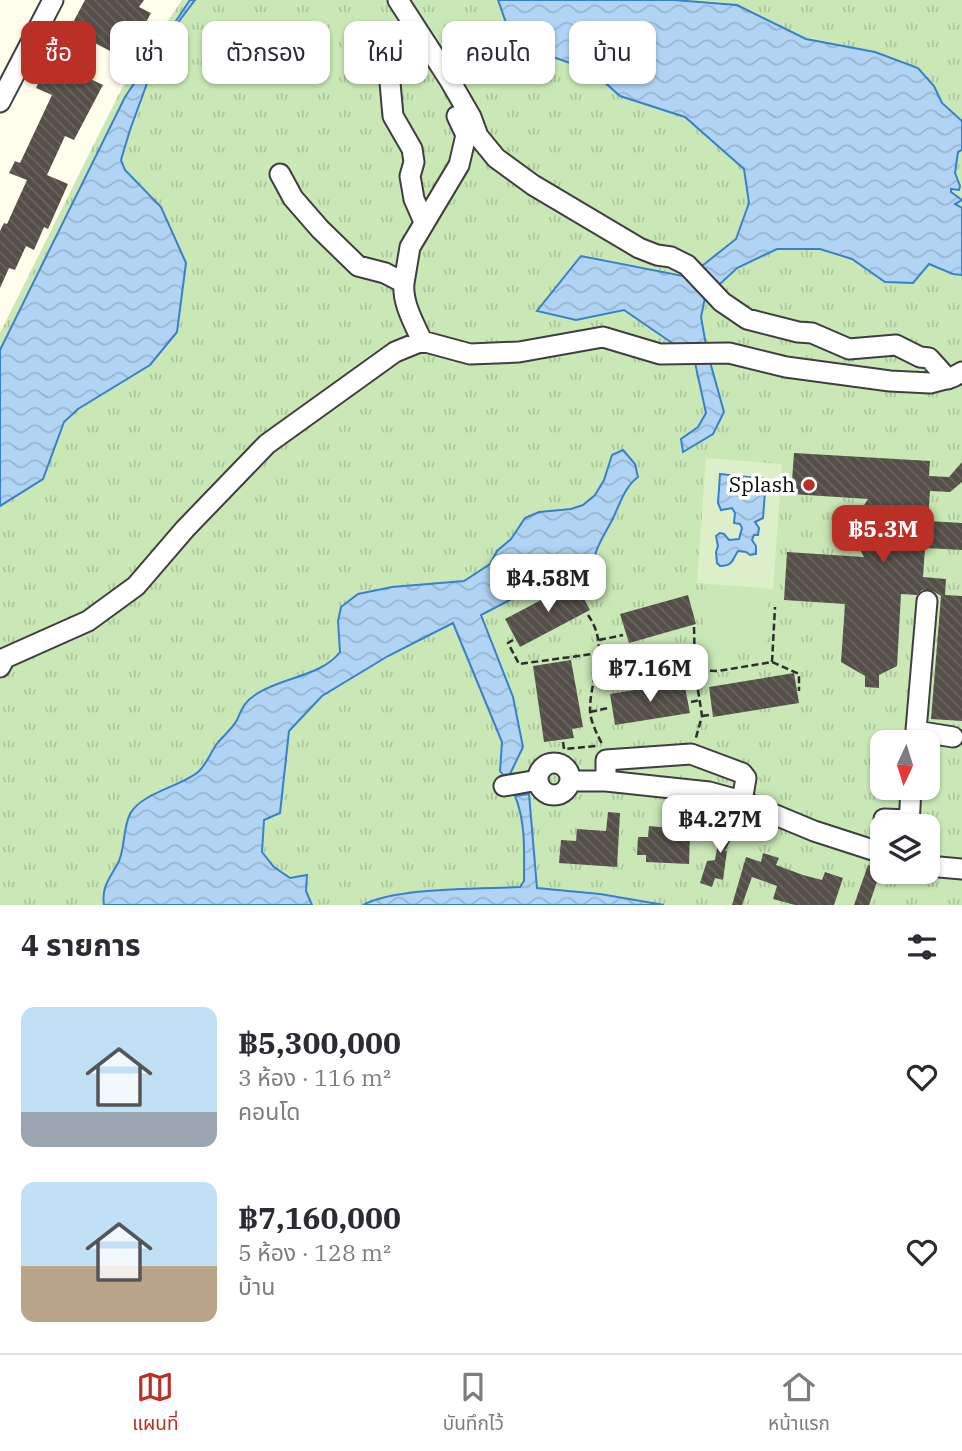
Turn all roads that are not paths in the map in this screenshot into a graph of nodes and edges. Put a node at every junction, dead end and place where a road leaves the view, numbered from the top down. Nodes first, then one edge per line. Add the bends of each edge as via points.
1 (53, 0) edge
2 (389, 0) edge
3 (398, 0) edge
4 (390, 84) edge
5 (0, 102) edge
6 (280, 174) dead end
7 (424, 222) junction
8 (404, 283) junction
9 (422, 341) junction
10 (955, 375) edge
11 (928, 601) dead end
12 (0, 667) edge
13 (916, 730) edge
14 (940, 737) edge
15 (953, 737) dead end
16 (606, 781) junction
17 (504, 786) dead end
18 (742, 801) junction
19 (870, 849) edge
20 (940, 867) edge
21 (962, 869) edge

1 - 5 street
2 - 7 street via 466,135 459,165
3 - 10 street via 449,79 478,136 496,158 533,186 639,248 687,265 722,302 747,319 812,333 849,349 895,345 929,358
4 - 7 street via 393,116 412,149 410,176
6 - 8 street via 293,198 358,266
7 - 8 street via 410,247
8 - 9 street via 410,316
9 - 10 street via 470,354 519,352 603,337 660,354 729,354 839,376 930,383
9 - 12 street via 395,352 267,444 136,586 88,621 5,658
11 - 13 street
14 - 15 street
16 - 17 street via 570,781 567,769 556,762 544,765 532,781
16 - 18 street via 709,792
16 - 18 street via 604,753 691,754 742,773 746,778
18 - 19 street
20 - 21 street

